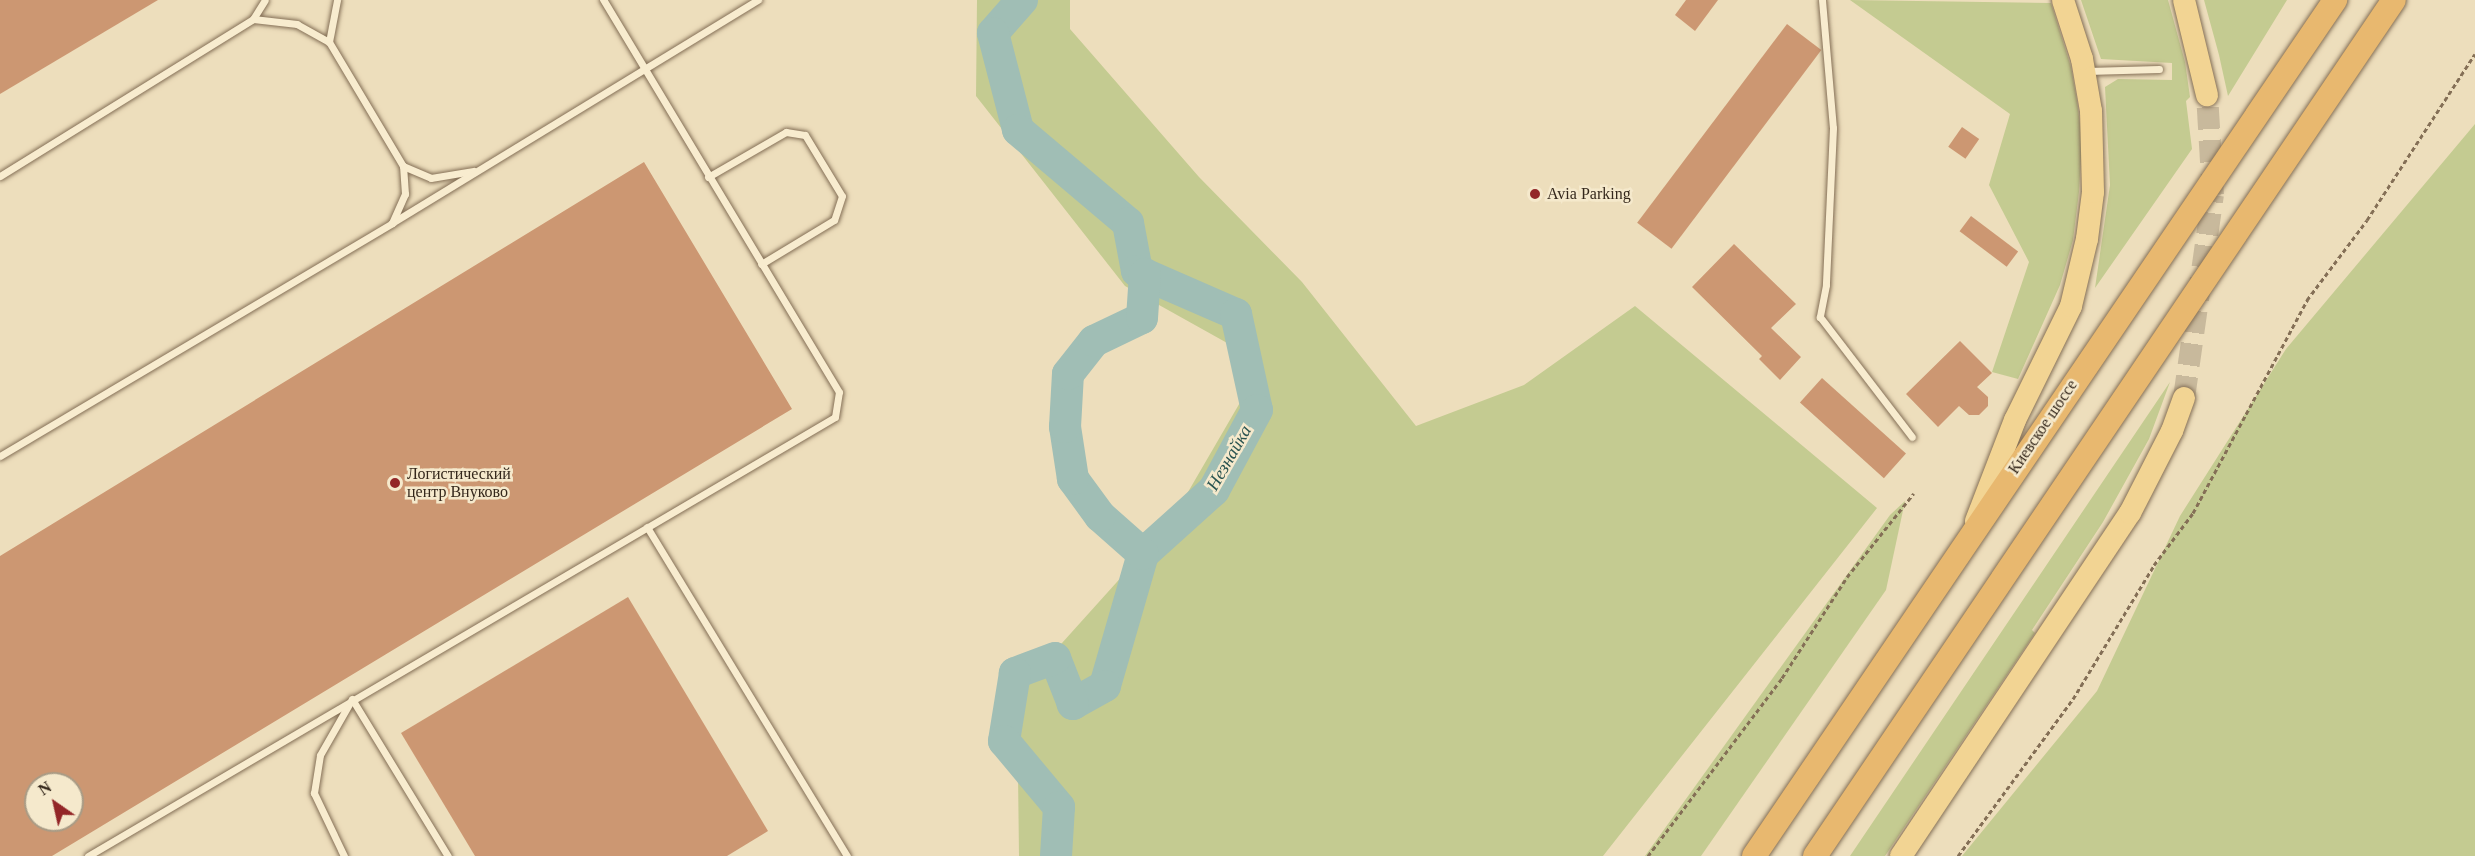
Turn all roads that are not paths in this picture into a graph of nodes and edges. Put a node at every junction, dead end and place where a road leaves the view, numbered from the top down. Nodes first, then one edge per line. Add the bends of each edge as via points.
1 (265, 0) edge
2 (337, 0) edge
3 (603, 0) edge
4 (758, 0) edge
5 (1822, 0) edge
6 (2063, 0) edge
7 (2184, 0) edge
8 (2335, 0) edge
9 (2394, 0) edge
10 (253, 20) junction
11 (329, 42) junction
12 (642, 69) junction
13 (2159, 69) dead end
14 (2085, 72) junction
15 (2207, 95) tunnel mouth
16 (403, 166) junction
17 (475, 171) junction
18 (0, 176) edge
19 (708, 177) junction
20 (392, 223) junction
21 (760, 264) junction
22 (2184, 398) tunnel mouth
23 (1912, 437) dead end
24 (0, 456) edge
25 (647, 527) junction
26 (1973, 530) junction
27 (352, 699) junction
28 (88, 856) edge
29 (344, 856) edge
30 (448, 856) edge
31 (847, 856) edge
32 (1754, 856) edge
33 (1815, 856) edge
34 (1901, 856) edge

1 - 10 lane
2 - 11 lane
3 - 12 lane
4 - 12 lane
5 - 23 lane via 1833,129 1826,285 1820,317
6 - 14 main road
7 - 15 main road
8 - 26 highway, Киевское шоссе
9 - 33 highway
10 - 11 lane via 297,24
10 - 18 lane
11 - 16 lane
12 - 17 lane
12 - 19 lane
13 - 14 lane
14 - 26 main road via 2093,166 2087,239 2078,283 2056,339 2010,429
16 - 17 lane via 431,178
16 - 20 lane via 405,194
17 - 20 lane
19 - 21 lane
19 - 21 lane via 786,132 806,135 842,196 834,220
20 - 24 lane
21 - 25 lane via 838,392 836,417
22 - 34 main road via 2172,431 2130,513
25 - 27 lane
25 - 31 lane
26 - 32 highway, Киевское шоссе
27 - 28 lane
27 - 29 lane via 321,755 314,793
27 - 30 lane

